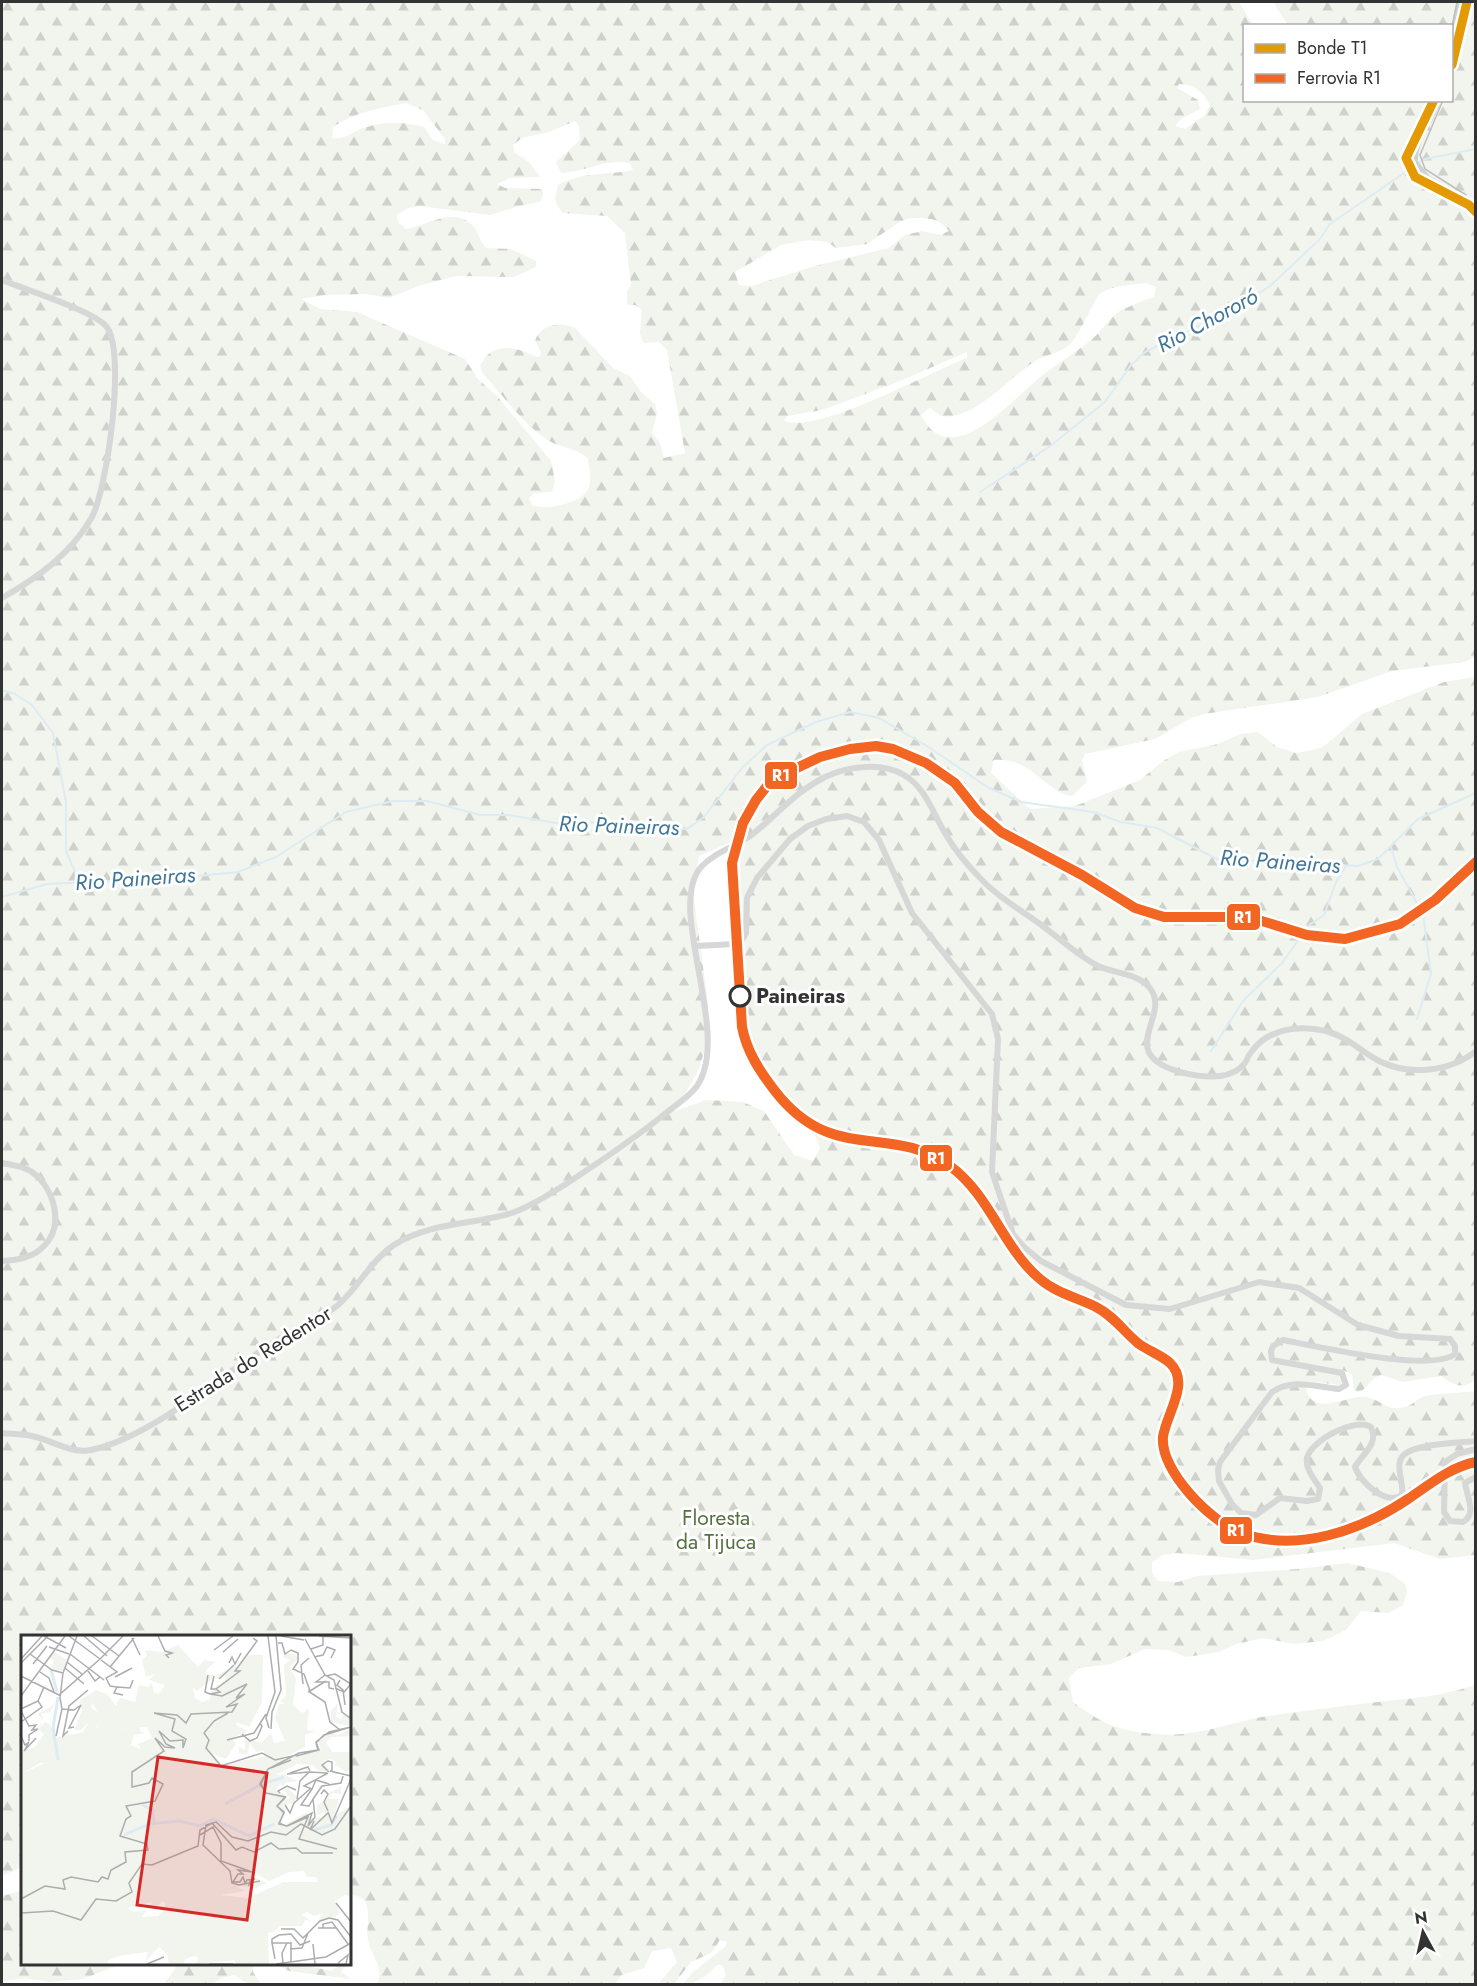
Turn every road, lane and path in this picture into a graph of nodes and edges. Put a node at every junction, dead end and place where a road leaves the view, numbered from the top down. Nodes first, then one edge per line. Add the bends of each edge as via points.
1 (1461, 2) edge
2 (1453, 37) edge
3 (1437, 102) edge
4 (1476, 207) edge
5 (2, 280) edge
6 (2, 598) edge
7 (696, 946) junction
8 (1476, 1051) edge
9 (2, 1163) edge
10 (2, 1261) edge
11 (2, 1433) edge
12 (1476, 1441) edge
13 (1476, 1449) edge
14 (1476, 1476) edge

1 - 2 street
3 - 4 street via 1414,147 1414,163 1427,179
5 - 6 street via 105,325 111,336 116,381 102,489 92,517 59,559 38,578
7 - 8 street, Estrada do Redentor via 689,903 693,881 702,866 752,835 800,792 840,771 877,767 894,770 920,787 960,856 987,886 1100,967 1140,979 1150,987 1156,1000 1147,1052 1156,1062 1201,1076 1234,1073 1266,1036 1283,1030 1322,1030 1351,1040 1373,1058 1396,1067 1440,1069 1457,1064
7 - 11 street, Estrada do Redentor via 706,1045 701,1081 629,1144 533,1204 502,1215 448,1224 390,1247 331,1310 123,1438 91,1450 74,1451 31,1436
7 - 12 street via 735,944 742,940 746,933 747,898 757,878 790,839 826,819 847,816 864,822 879,840 912,913 992,1014 998,1039 992,1172 1013,1234 1024,1247 1041,1261 1126,1305 1170,1309 1259,1282 1299,1288 1358,1325 1399,1336 1450,1339 1455,1346 1455,1354 1450,1358 1428,1359 1362,1356 1277,1342 1271,1351 1272,1360 1342,1373 1346,1385 1340,1389 1293,1383 1272,1392 1220,1462 1219,1481 1232,1504 1241,1513 1256,1515 1280,1498 1318,1499 1320,1488 1308,1468 1307,1458 1318,1441 1354,1424 1371,1427 1373,1436 1371,1447 1355,1467 1358,1475 1392,1499 1402,1494 1399,1463 1403,1455 1412,1449
9 - 10 street via 33,1172 48,1188 55,1215 45,1245 19,1260
13 - 14 street via 1449,1457 1443,1470 1444,1512 1450,1521 1468,1521 1475,1506 1465,1483

